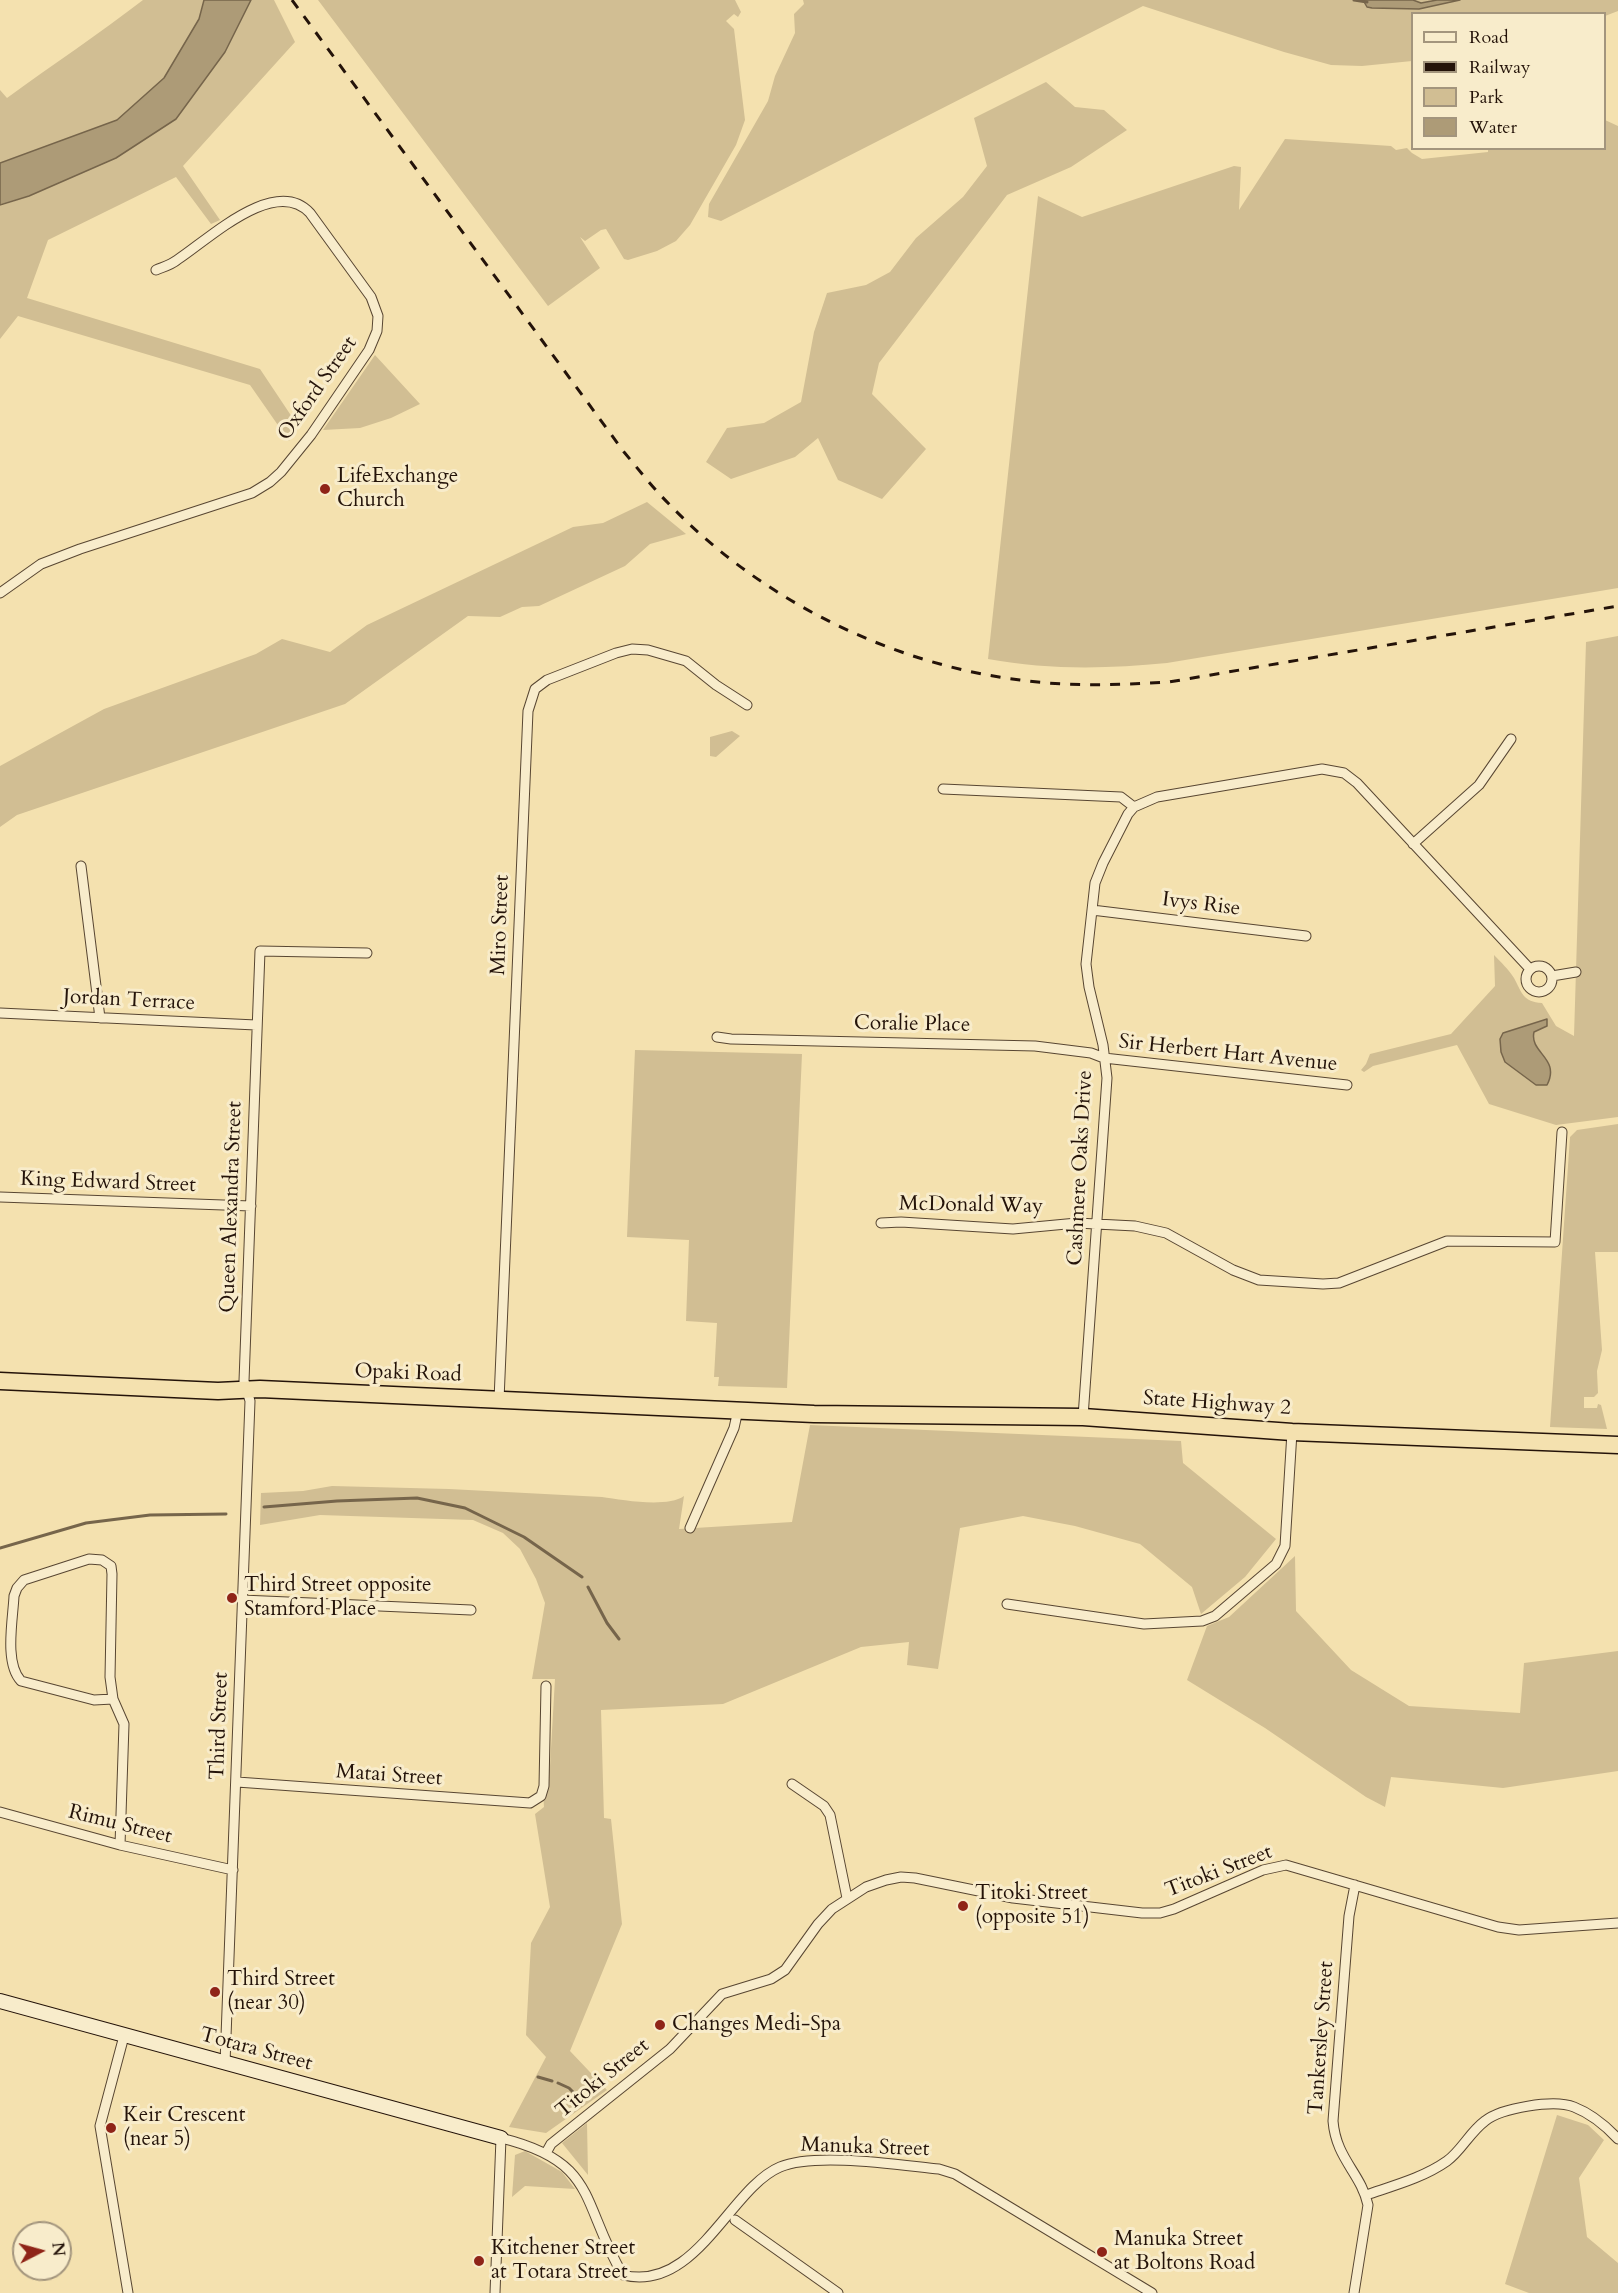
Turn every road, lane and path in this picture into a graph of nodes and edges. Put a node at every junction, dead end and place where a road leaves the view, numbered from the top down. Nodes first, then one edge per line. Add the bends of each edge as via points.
1 (156, 270) dead end
2 (0, 593) edge
3 (747, 705) dead end
4 (1511, 739) dead end
5 (943, 789) dead end
6 (1134, 807) junction
7 (1413, 844) junction
8 (81, 866) dead end
9 (1092, 910) junction
10 (1306, 936) dead end
11 (367, 953) dead end
12 (1530, 969) junction
13 (1576, 972) dead end
14 (1552, 976) junction
15 (0, 1013) edge
16 (100, 1018) junction
17 (256, 1025) junction
18 (717, 1036) dead end
19 (1104, 1058) junction
20 (1347, 1085) dead end
21 (1562, 1132) dead end
22 (0, 1197) edge
23 (251, 1206) junction
24 (881, 1223) dead end
25 (1097, 1223) junction
26 (0, 1382) edge
27 (248, 1390) junction
28 (499, 1400) junction
29 (738, 1410) junction
30 (814, 1414) joint
31 (1083, 1417) junction
32 (1292, 1432) junction
33 (1618, 1445) edge
34 (690, 1528) dead end
35 (242, 1600) junction
36 (1007, 1604) dead end
37 (471, 1610) dead end
38 (546, 1686) dead end
39 (113, 1699) junction
40 (237, 1782) junction
41 (792, 1784) dead end
42 (0, 1812) edge
43 (120, 1845) junction
44 (233, 1870) junction
45 (1355, 1885) junction
46 (847, 1898) junction
47 (1613, 1923) edge
48 (0, 2001) edge
49 (124, 2036) junction
50 (225, 2063) junction
51 (501, 2138) junction
52 (1618, 2139) edge
53 (546, 2153) junction
54 (1366, 2195) junction
55 (735, 2220) junction
56 (723, 2236) dead end
57 (632, 2284) dead end
58 (128, 2293) edge
59 (495, 2293) edge
60 (838, 2293) edge
61 (1152, 2293) edge
62 (1354, 2293) edge

1 - 2 street, Oxford Street via 251,209 268,202 290,201 310,213 371,297 378,316 377,331 369,350 311,435 270,482 252,493 41,564
3 - 28 street, Miro Street via 686,662 632,649 547,680 530,700
4 - 7 street via 1479,785
5 - 6 street via 1121,797
6 - 7 street via 1157,797 1333,770 1357,783
6 - 9 street, Cashmere Oaks Drive via 1098,873
7 - 12 street
8 - 16 street
9 - 10 street, Ivys Rise
9 - 19 street, Cashmere Oaks Drive via 1087,976
11 - 17 street, Queen Alexandra Street via 260,951
12 - 14 street via 1542,966
12 - 14 street via 1527,985 1536,992 1548,988
13 - 14 street
15 - 16 street, Jordan Terrace
16 - 17 street, Jordan Terrace
17 - 23 street, Queen Alexandra Street
18 - 19 street, Coralie Place via 1035,1046
19 - 20 street, Sir Herbert Hart Avenue
19 - 25 street, Cashmere Oaks Drive via 1107,1078
21 - 25 street, McDonald Way via 1556,1242 1447,1241 1339,1283 1290,1283 1245,1275 1166,1233
22 - 23 street, King Edward Street
23 - 27 street, Queen Alexandra Street via 244,1381
24 - 25 street, McDonald Way via 1013,1229
25 - 31 street, Cashmere Oaks Drive
26 - 27 highway, Opaki Road
27 - 28 highway, Opaki Road
27 - 35 street, Third Street
28 - 29 highway, Opaki Road
29 - 30 highway, Opaki Road
29 - 34 street via 734,1428
30 - 31 highway, State Highway 2
31 - 32 highway, State Highway 2
32 - 33 highway, State Highway 2
32 - 36 street via 1282,1555 1215,1616 1202,1622 1144,1624
35 - 37 street
35 - 40 street, Third Street
38 - 40 street, Matai Street via 543,1791 538,1800 526,1804
39 - 39 street via 94,1700 21,1681 15,1675 11,1652 14,1596 24,1580 89,1559 111,1566
39 - 43 street via 124,1724
40 - 44 street, Third Street
41 - 46 street via 824,1806 830,1815
42 - 43 street, Rimu Street
43 - 44 street, Rimu Street
44 - 50 street, Third Street
45 - 46 street, Titoki Street via 1300,1868 1275,1866 1160,1913 1013,1898 908,1877 886,1880
45 - 47 street, Titoki Street via 1519,1930
45 - 54 street, Tankersley Street via 1349,1916 1333,2121 1340,2151
46 - 53 street, Titoki Street via 818,1924 785,1970 771,1979 722,1994 670,2049 551,2144
48 - 49 street, Totara Street
49 - 50 street, Totara Street
49 - 58 street via 100,2126
50 - 51 street, Totara Street
51 - 53 street
51 - 59 street
52 - 54 street via 1603,2122 1571,2105 1501,2111 1433,2170
53 - 57 street via 565,2165 580,2183 616,2264
54 - 62 street via 1368,2205
55 - 56 street, Manuka Street
55 - 60 street
55 - 61 street, Manuka Street via 761,2181 789,2164 812,2160 939,2169 974,2184

